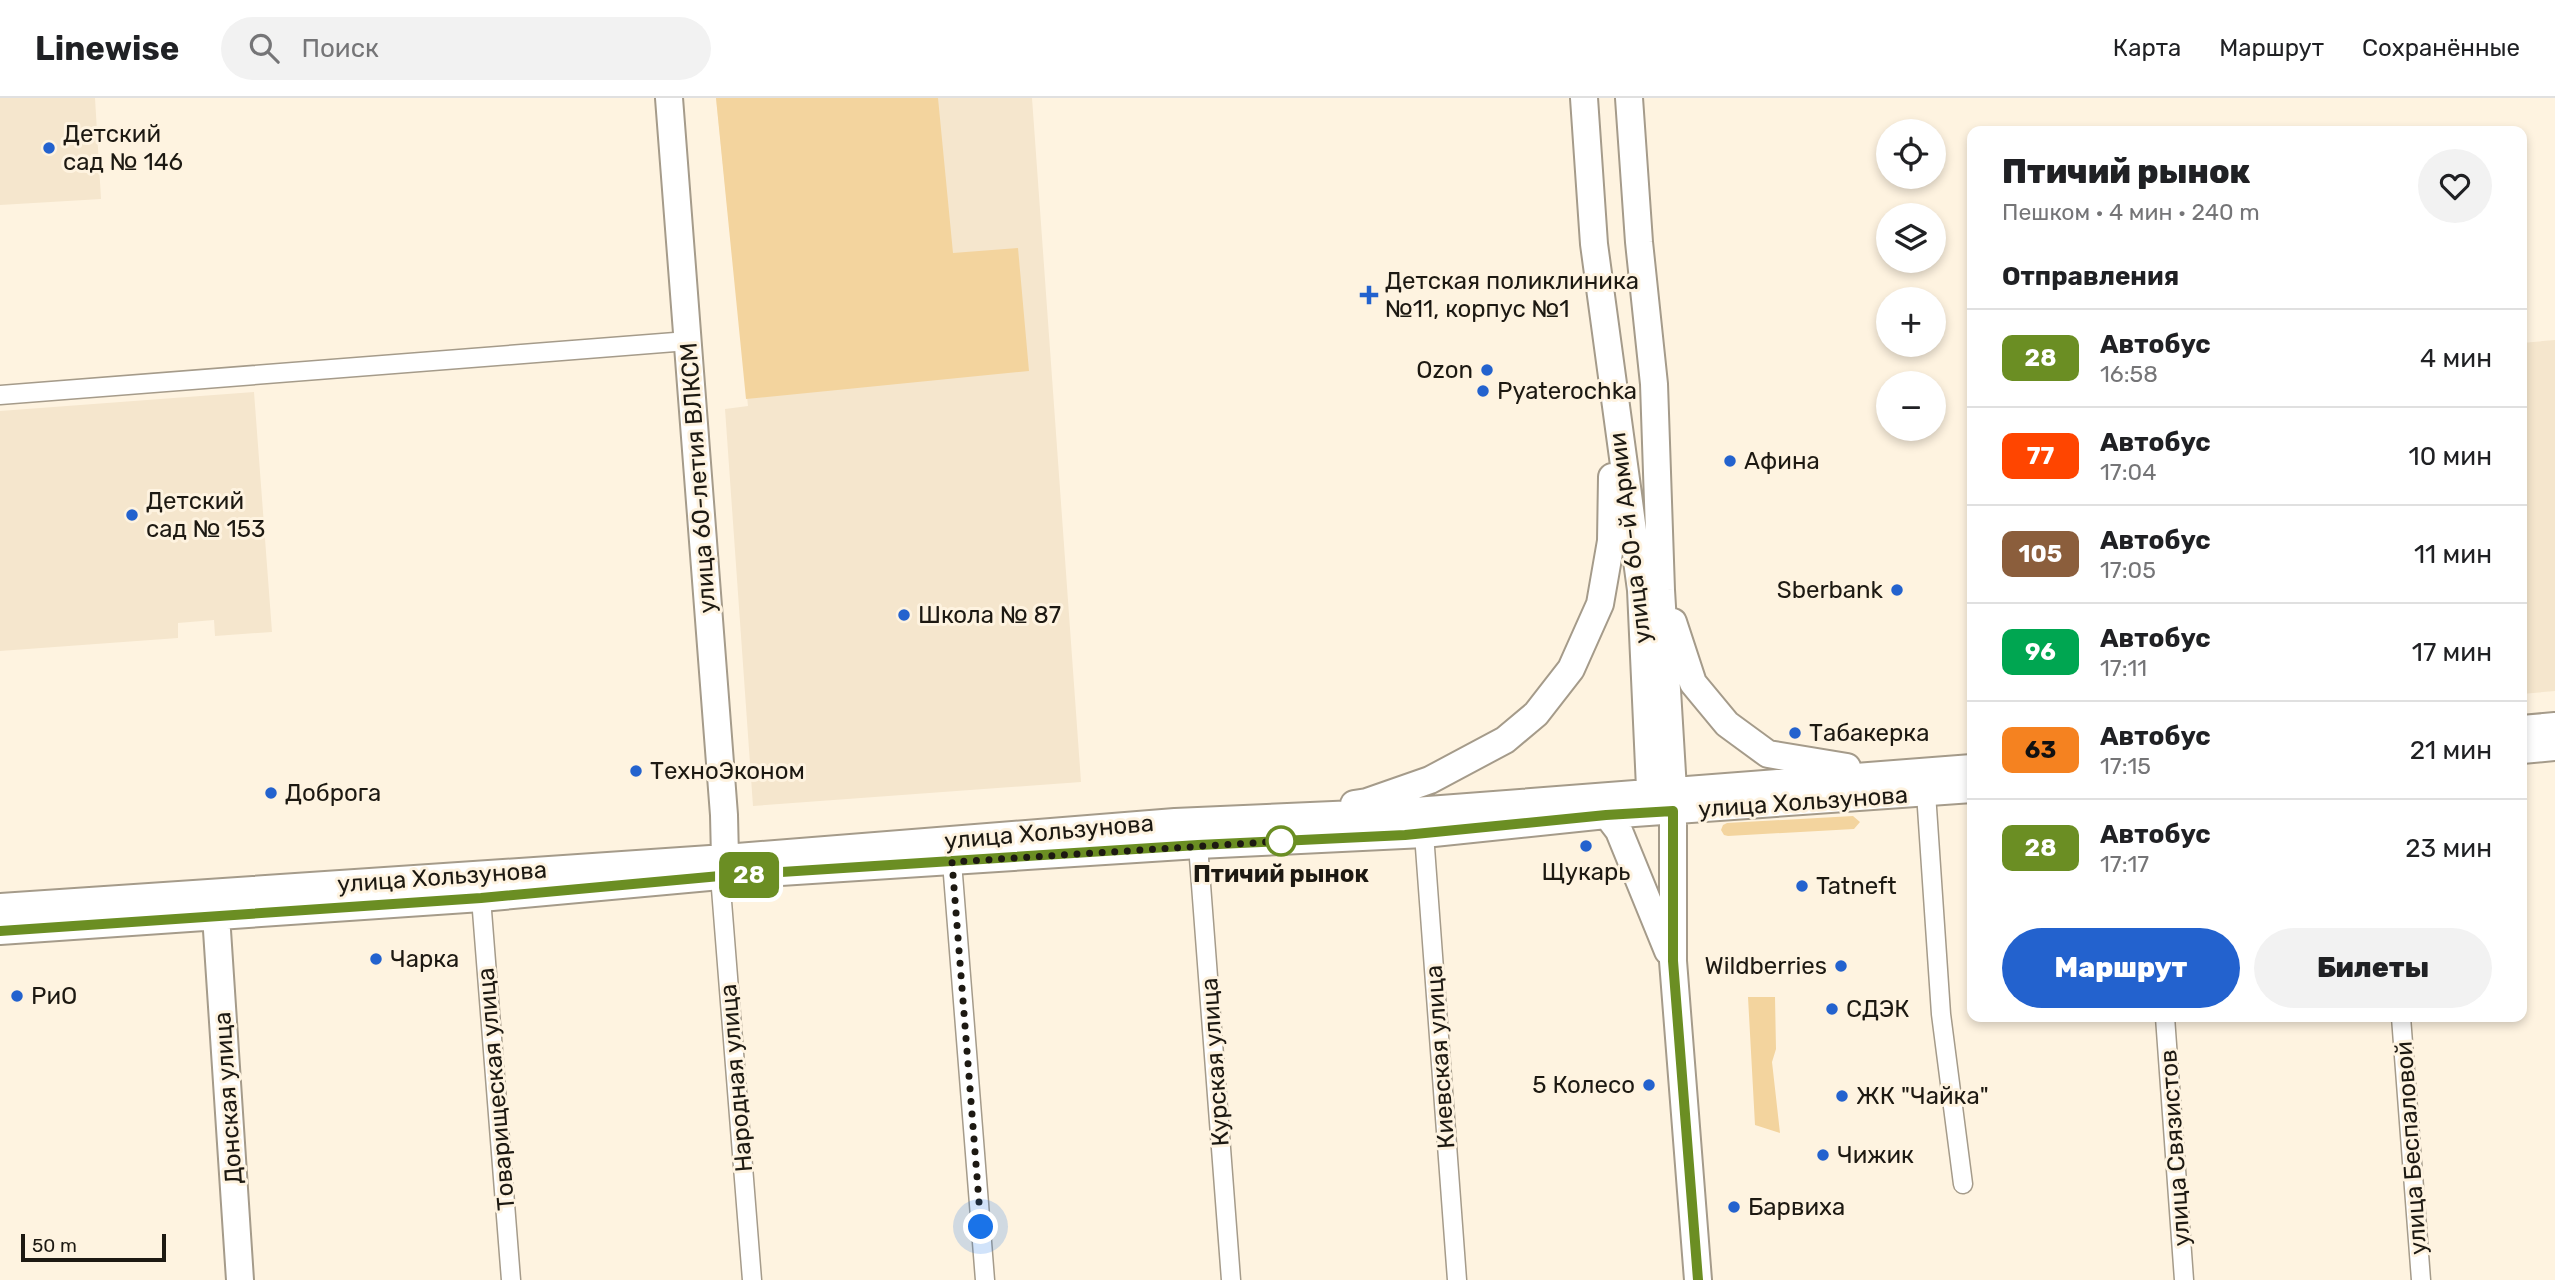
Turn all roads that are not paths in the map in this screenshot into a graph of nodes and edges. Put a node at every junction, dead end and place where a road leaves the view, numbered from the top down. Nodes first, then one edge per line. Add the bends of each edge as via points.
1 (669, 98) edge
2 (1584, 98) edge
3 (1629, 98) edge
4 (1635, 192) junction
5 (1592, 195) junction
6 (688, 341) junction
7 (1613, 391) junction
8 (0, 395) edge
9 (1661, 590) junction
10 (2555, 726) edge
11 (2527, 729) edge
12 (2555, 747) edge
13 (2527, 750) edge
14 (1967, 768) edge
15 (1890, 775) junction
16 (1967, 789) edge
17 (1926, 793) junction
18 (1662, 802) junction
19 (1599, 806) junction
20 (1269, 817) junction
21 (1424, 834) junction
22 (1198, 845) junction
23 (952, 862) junction
24 (723, 867) junction
25 (481, 898) junction
26 (215, 904) junction
27 (0, 907) edge
28 (0, 932) edge
29 (1673, 961) junction
30 (2165, 1022) edge
31 (2401, 1022) edge
32 (1963, 1184) dead end
33 (240, 1280) edge
34 (511, 1280) edge
35 (752, 1280) edge
36 (985, 1280) edge
37 (1231, 1280) edge
38 (1457, 1280) edge
39 (1698, 1280) edge
40 (2184, 1280) edge
41 (2421, 1280) edge

1 - 6 main road, улица 60-летия ВЛКСМ
2 - 5 main road, улица 60-й Армии
3 - 4 main road, улица 60-й Армии
4 - 5 main road
4 - 9 main road, улица 60-й Армии via 1654,384
5 - 7 main road, улица 60-й Армии
6 - 8 street
6 - 24 main road, улица 60-летия ВЛКСМ via 724,815
7 - 18 main road, улица 60-й Армии via 1641,590
7 - 20 main road via 1611,541 1600,604 1571,669 1536,714 1506,740 1430,780 1367,802
9 - 15 main road via 1693,683 1727,724 1768,754
9 - 18 main road, улица 60-й Армии
10 - 11 main road
12 - 13 main road
14 - 15 main road, улица Хользунова
15 - 18 main road, улица Хользунова
16 - 17 main road, улица Хользунова
17 - 18 main road, улица Хользунова
17 - 32 street via 1941,1014
18 - 19 main road, улица Хользунова
18 - 29 main road
19 - 20 main road, улица Хользунова
19 - 21 main road, улица Хользунова
19 - 29 main road via 1619,831
20 - 24 main road, улица Хользунова via 1175,822
21 - 22 main road, улица Хользунова
21 - 38 street, Киевская улица
22 - 23 main road, улица Хользунова
22 - 37 street, Курская улица
23 - 24 main road, улица Хользунова
23 - 36 street
24 - 25 main road, улица Хользунова
24 - 26 main road, улица Хользунова
24 - 35 street, Народная улица
25 - 26 main road, улица Хользунова
25 - 34 street, Товарищеская улица
26 - 27 main road, улица Хользунова
26 - 28 main road, улица Хользунова
26 - 33 main road, Донская улица
29 - 39 main road
30 - 40 street, улица Связистов
31 - 41 street, улица Беспаловой

